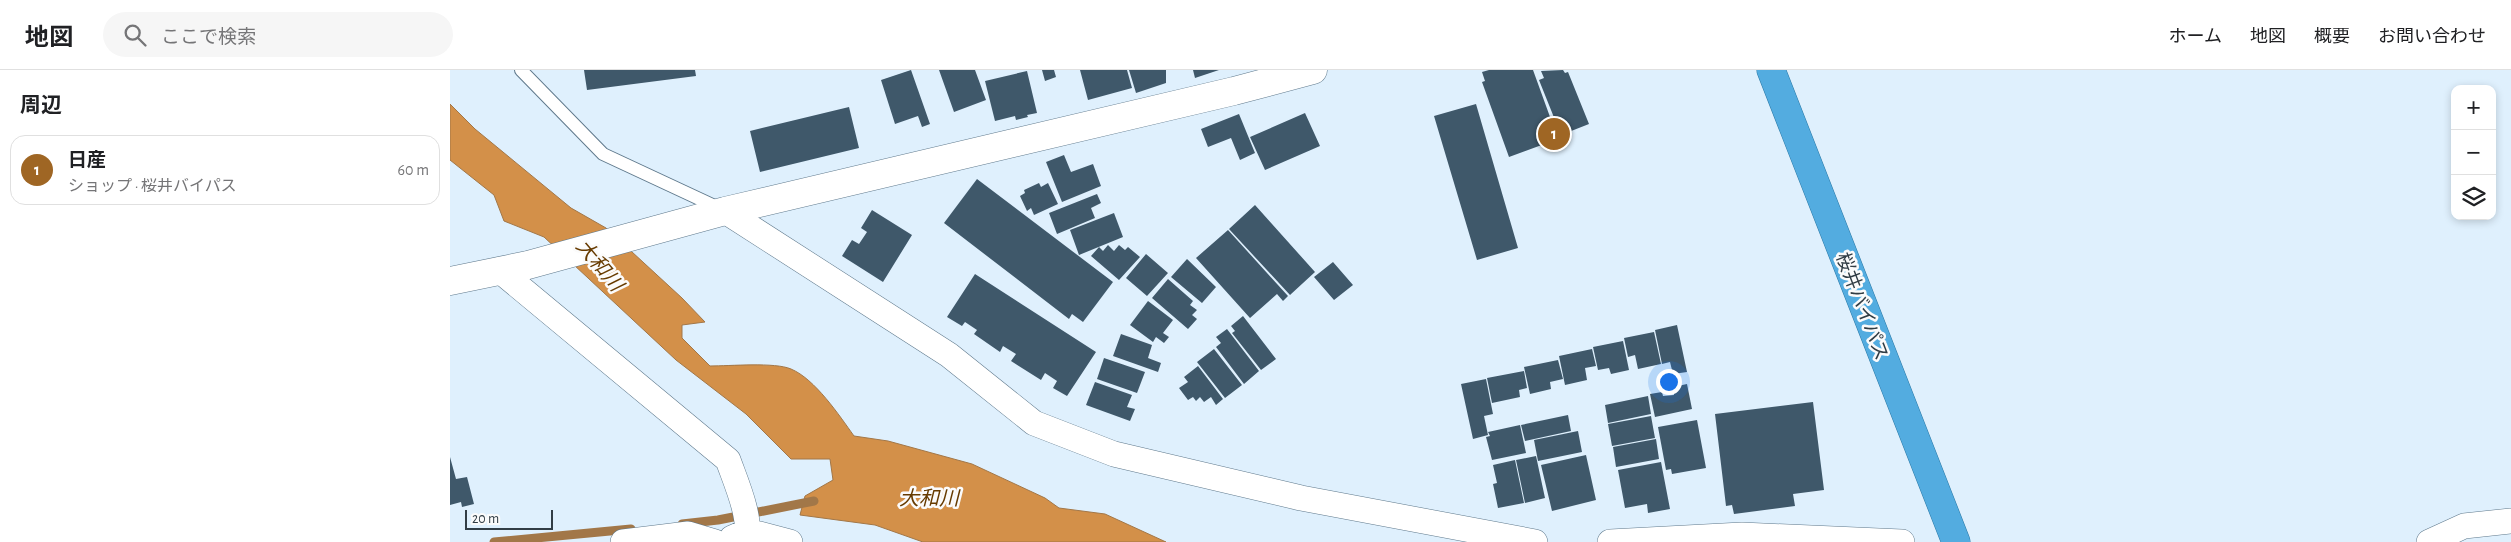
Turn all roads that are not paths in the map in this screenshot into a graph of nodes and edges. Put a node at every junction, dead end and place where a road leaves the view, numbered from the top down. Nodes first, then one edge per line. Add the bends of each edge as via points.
1 (521, 70) edge
2 (1313, 70) edge
3 (1771, 70) edge
4 (725, 211) junction
5 (499, 270) junction
6 (450, 281) edge
7 (2511, 521) edge
8 (748, 537) edge
9 (624, 542) edge
10 (715, 542) edge
11 (722, 542) edge
12 (790, 542) edge
13 (1535, 542) edge
14 (1610, 542) edge
15 (1902, 542) edge
16 (1956, 542) edge
17 (2429, 542) edge

1 - 4 lane via 603,154
2 - 4 street
3 - 16 highway, 桜井バイパス
4 - 5 street
4 - 13 street via 949,356 1034,423 1114,454 1301,498
5 - 6 street
5 - 8 street via 728,460 739,490
7 - 17 street via 2464,526
8 - 11 street
8 - 12 street
9 - 10 street via 688,534
14 - 15 street via 1742,536

